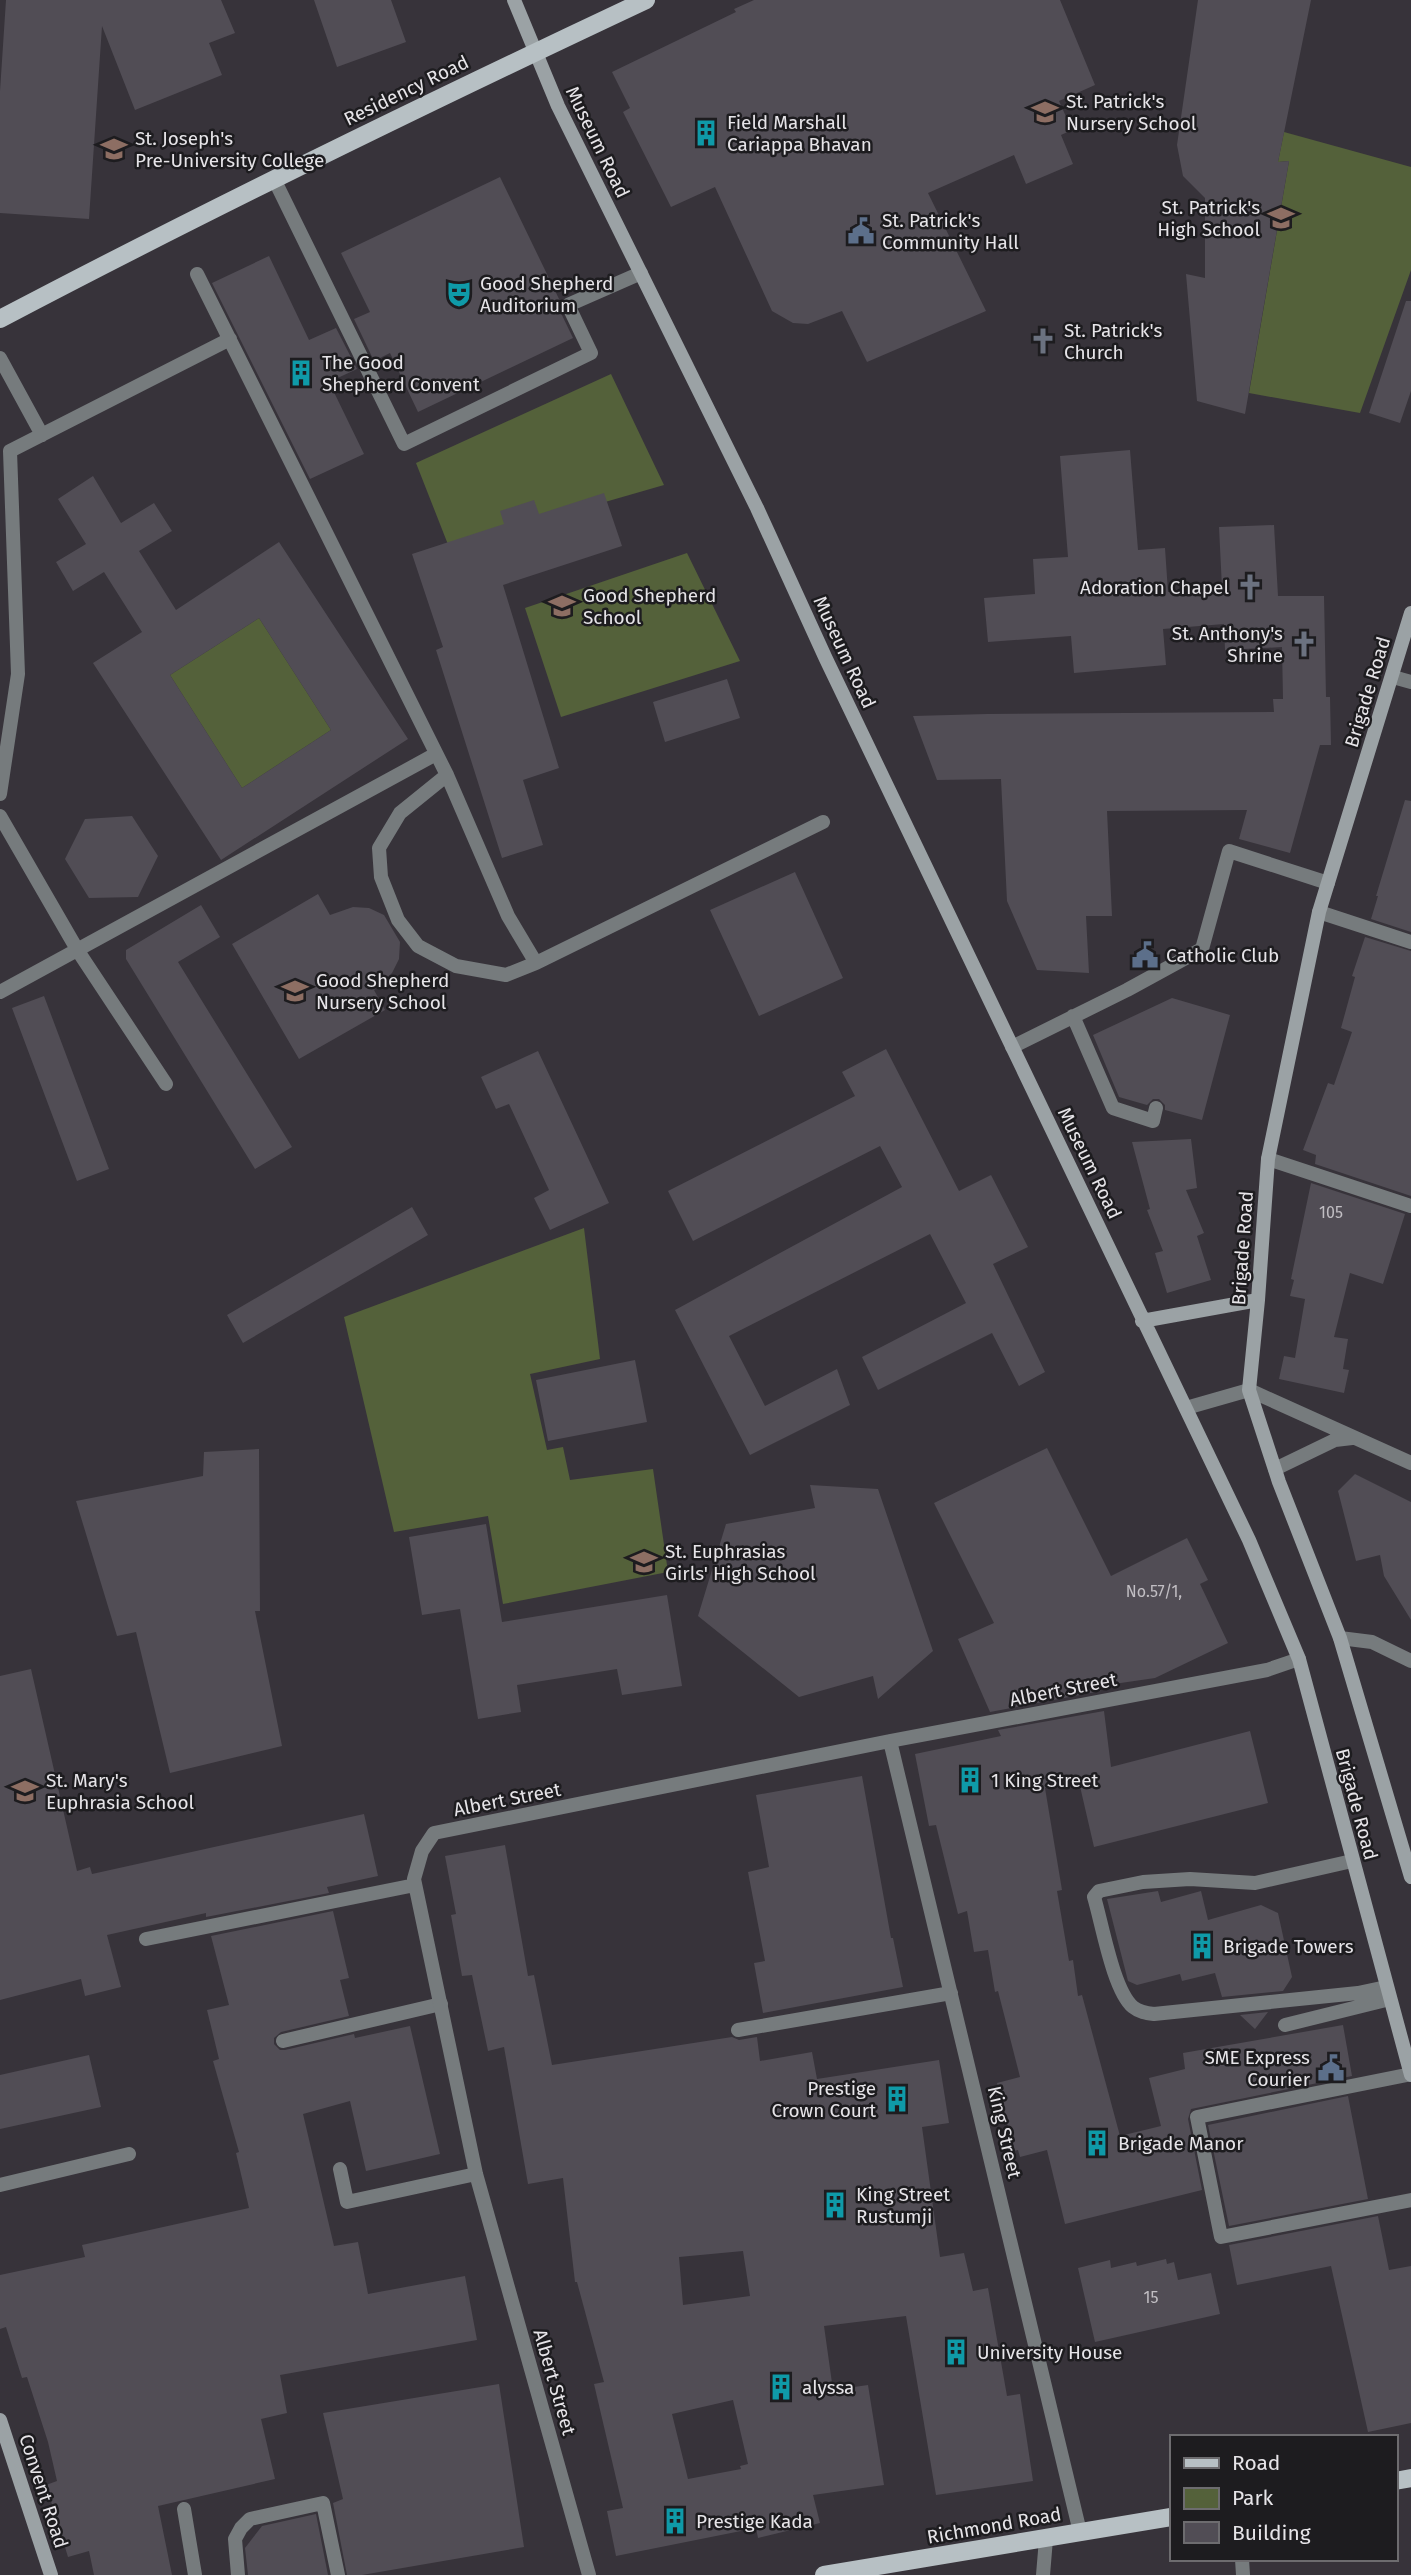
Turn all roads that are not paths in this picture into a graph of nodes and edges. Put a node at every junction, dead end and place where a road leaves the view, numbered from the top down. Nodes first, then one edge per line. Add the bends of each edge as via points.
1 (514, 0) edge
2 (646, 0) edge
3 (535, 53) junction
4 (274, 178) junction
5 (640, 273) junction
6 (197, 274) dead end
7 (0, 319) edge
8 (230, 339) junction
9 (0, 358) edge
10 (42, 435) junction
11 (1411, 613) edge
12 (1393, 677) junction
13 (1411, 682) edge
14 (436, 754) junction
15 (447, 775) junction
16 (0, 794) edge
17 (0, 816) edge
18 (823, 822) dead end
19 (1328, 883) junction
20 (1319, 912) junction
21 (1411, 942) edge
22 (78, 951) junction
23 (536, 963) junction
24 (0, 992) edge
25 (1073, 1016) junction
26 (1012, 1047) junction
27 (166, 1084) dead end
28 (1156, 1108) dead end
29 (1268, 1158) junction
30 (1411, 1206) edge
31 (1258, 1300) junction
32 (1142, 1321) junction
33 (1249, 1390) junction
34 (1186, 1408) junction
35 (1353, 1438) junction
36 (1411, 1463) edge
37 (1275, 1469) junction
38 (1340, 1638) junction
39 (1299, 1659) junction
40 (1411, 1661) edge
41 (890, 1741) junction
42 (1352, 1861) junction
43 (1411, 1877) edge
44 (415, 1885) junction
45 (146, 1939) dead end
46 (951, 1993) junction
47 (1388, 1993) junction
48 (441, 2004) junction
49 (1285, 2025) dead end
50 (738, 2030) dead end
51 (283, 2041) dead end
52 (1411, 2074) edge
53 (129, 2154) dead end
54 (340, 2169) dead end
55 (476, 2174) junction
56 (0, 2185) edge
57 (1411, 2200) edge
58 (0, 2420) edge
59 (3, 2436) edge
60 (184, 2509) dead end
61 (1170, 2517) edge
62 (1080, 2532) junction
63 (1046, 2539) junction
64 (51, 2575) edge
65 (195, 2575) edge
66 (238, 2575) edge
67 (338, 2575) edge
68 (589, 2575) edge
69 (824, 2575) edge
70 (1043, 2575) edge

1 - 3 main road, Museum Road
2 - 3 main road, Residency Road
3 - 4 main road, Residency Road
3 - 5 main road, Museum Road
4 - 5 street via 404,444 591,353 568,305
4 - 7 main road, Residency Road
5 - 26 main road, Museum Road via 757,508
6 - 8 street
8 - 10 street
8 - 14 street
9 - 10 street
10 - 16 street via 10,451 18,674
11 - 12 main road, Brigade Road
12 - 13 street
12 - 19 main road, Brigade Road
14 - 15 street
14 - 22 street
15 - 23 street via 508,916
15 - 23 street via 400,813 379,848 381,877 398,920 418,946 456,967 506,975
17 - 22 street
18 - 23 street
19 - 20 main road, Brigade Road
19 - 25 street via 1229,851 1202,948
20 - 21 street
20 - 29 main road, Brigade Road
22 - 24 street
22 - 27 street
25 - 26 street
25 - 28 street via 1113,1108 1153,1121
26 - 32 main road, Museum Road
29 - 30 street
29 - 31 main road, Brigade Road
31 - 32 main road
31 - 33 main road, Brigade Road
32 - 34 main road, Brigade Road
33 - 34 street
33 - 35 street
33 - 37 main road, Brigade Road
34 - 39 main road, Brigade Road
35 - 36 street
35 - 37 street via 1335,1440
37 - 38 main road, Brigade Road
38 - 40 street via 1373,1642
38 - 43 main road, Brigade Road
39 - 41 street, Albert Street via 1267,1670
39 - 42 main road, Brigade Road
41 - 44 street, Albert Street via 434,1833 422,1852
41 - 46 street, King Street
42 - 47 main road, Brigade Road
42 - 47 street via 1255,1883 1143,1882 1100,1891 1094,1897 1117,1979 1135,2010 1154,2014
44 - 45 street
44 - 48 street, Albert Street
46 - 50 street
46 - 62 street, King Street
47 - 49 street
47 - 52 main road, Brigade Road
48 - 51 street
48 - 55 street, Albert Street
52 - 57 street via 1197,2116 1221,2237
53 - 56 street
54 - 55 street via 347,2202
55 - 68 street, Albert Street
58 - 59 main road, Convent Road
59 - 64 main road, Convent Road
60 - 65 street
61 - 62 main road, Richmond Road
62 - 63 main road, Richmond Road
63 - 69 main road, Richmond Road
63 - 70 street
66 - 67 street via 235,2539 250,2519 323,2503

